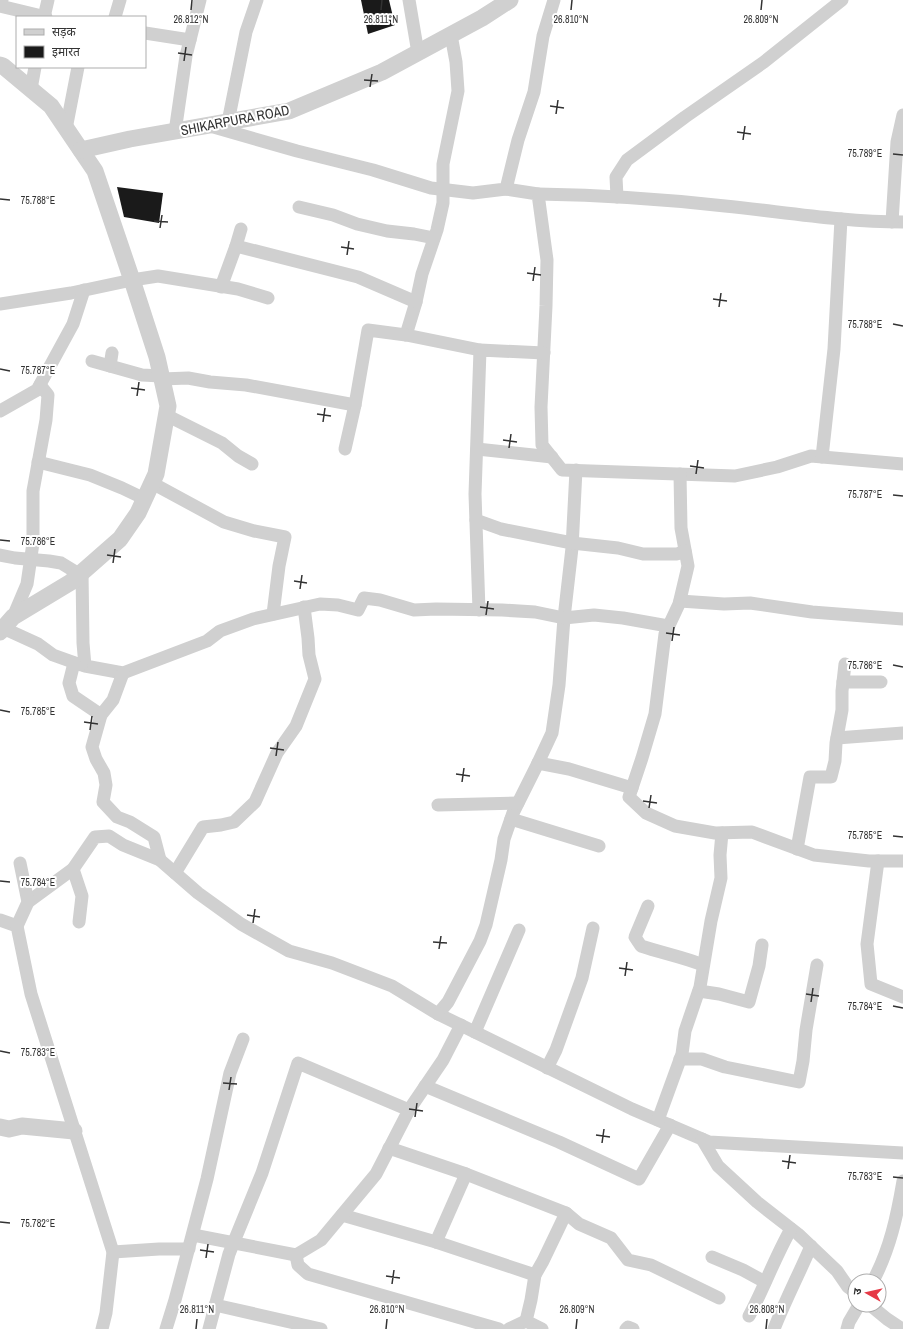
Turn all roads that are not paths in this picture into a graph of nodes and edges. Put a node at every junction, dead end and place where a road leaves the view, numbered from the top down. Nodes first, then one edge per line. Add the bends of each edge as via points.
1 (2, 0) edge
2 (48, 0) edge
3 (120, 0) edge
4 (200, 0) edge
5 (256, 0) edge
6 (410, 0) edge
7 (510, 0) edge
8 (554, 0) edge
9 (842, 0) edge
10 (41, 16) edge
11 (45, 16) edge
12 (115, 16) edge
13 (146, 33) edge
14 (451, 35) junction
15 (190, 40) junction
16 (418, 53) junction
17 (0, 65) edge
18 (35, 68) edge
19 (78, 68) edge
20 (31, 90) junction
21 (903, 114) edge
22 (228, 122) junction
23 (208, 126) junction
24 (66, 129) junction
25 (175, 132) junction
26 (81, 150) junction
27 (506, 189) junction
28 (442, 190) junction
29 (538, 194) junction
30 (618, 197) junction
31 (300, 207) dead end
32 (841, 219) junction
33 (898, 222) edge
34 (241, 229) dead end
35 (434, 238) junction
36 (236, 246) junction
37 (132, 280) junction
38 (221, 286) junction
39 (84, 290) junction
40 (268, 298) dead end
41 (416, 302) junction
42 (0, 304) edge
43 (406, 335) junction
44 (480, 350) junction
45 (112, 353) dead end
46 (544, 354) junction
47 (92, 361) dead end
48 (110, 366) junction
49 (161, 377) junction
50 (40, 385) junction
51 (355, 405) junction
52 (0, 411) edge
53 (166, 415) junction
54 (477, 449) junction
55 (345, 450) dead end
56 (552, 457) junction
57 (822, 457) junction
58 (38, 462) junction
59 (252, 464) dead end
60 (903, 464) edge
61 (576, 470) junction
62 (680, 474) junction
63 (152, 483) junction
64 (145, 499) junction
65 (476, 520) junction
66 (572, 543) junction
67 (686, 551) junction
68 (0, 555) edge
69 (30, 560) junction
70 (81, 573) junction
71 (680, 601) junction
72 (304, 607) junction
73 (479, 610) junction
74 (272, 614) junction
75 (564, 618) junction
76 (903, 619) edge
77 (6, 626) edge
78 (668, 626) junction
79 (80, 664) junction
80 (845, 664) dead end
81 (123, 673) junction
82 (843, 682) junction
83 (882, 682) dead end
84 (101, 715) junction
85 (903, 733) edge
86 (837, 738) junction
87 (538, 763) junction
88 (632, 788) junction
89 (518, 803) junction
90 (438, 805) dead end
91 (511, 819) junction
92 (722, 833) junction
93 (599, 846) dead end
94 (797, 849) junction
95 (160, 860) junction
96 (878, 861) junction
97 (903, 861) edge
98 (20, 862) dead end
99 (73, 869) junction
100 (175, 873) junction
101 (28, 902) junction
102 (648, 906) dead end
103 (0, 920) edge
104 (79, 922) dead end
105 (17, 926) junction
106 (593, 928) dead end
107 (519, 930) dead end
108 (762, 946) dead end
109 (703, 965) junction
110 (817, 965) dead end
111 (699, 991) junction
112 (903, 997) edge
113 (438, 1014) junction
114 (461, 1025) junction
115 (475, 1032) junction
116 (243, 1039) dead end
117 (680, 1059) junction
118 (547, 1068) junction
119 (425, 1086) junction
120 (410, 1110) junction
121 (0, 1116) edge
122 (658, 1120) junction
123 (670, 1125) junction
124 (22, 1126) junction
125 (0, 1127) edge
126 (74, 1131) junction
127 (702, 1139) junction
128 (389, 1148) junction
129 (903, 1153) edge
130 (466, 1174) junction
131 (903, 1181) edge
132 (566, 1213) junction
133 (342, 1215) junction
134 (791, 1229) junction
135 (193, 1235) junction
136 (436, 1242) junction
137 (233, 1244) junction
138 (811, 1246) junction
139 (189, 1249) junction
140 (113, 1252) junction
141 (296, 1255) junction
142 (712, 1257) dead end
143 (877, 1273) edge
144 (535, 1275) junction
145 (765, 1282) junction
146 (847, 1286) edge
147 (719, 1298) dead end
148 (215, 1305) junction
149 (855, 1313) edge
150 (881, 1313) edge
151 (748, 1316) dead end
152 (526, 1321) junction
153 (102, 1329) edge
154 (166, 1329) edge
155 (209, 1329) edge
156 (321, 1329) edge
157 (499, 1329) edge
158 (508, 1329) edge
159 (542, 1329) edge
160 (626, 1329) edge
161 (633, 1329) edge
162 (774, 1329) edge
163 (847, 1329) edge
164 (902, 1329) edge

1 - 10 street via 0,6
2 - 11 street
3 - 12 street
4 - 15 street
5 - 22 street via 246,32
6 - 16 street
7 - 14 street, SHIKARPURA ROAD
8 - 27 street via 543,36 534,92 518,140
9 - 30 street via 764,62 627,160 616,177
13 - 15 street
14 - 16 street, SHIKARPURA ROAD
14 - 28 street via 458,91 442,164
15 - 25 street
16 - 22 street, SHIKARPURA ROAD via 382,72 289,111
17 - 20 street
18 - 20 street
19 - 24 street
20 - 24 street via 50,106
21 - 33 street via 897,142
22 - 23 street, SHIKARPURA ROAD
23 - 25 street, SHIKARPURA ROAD
23 - 28 street
24 - 26 street
25 - 26 street, SHIKARPURA ROAD
26 - 37 street via 95,171
27 - 28 street via 473,193
27 - 29 street
28 - 35 street via 443,203
29 - 30 street
29 - 46 street via 547,260
30 - 32 street
31 - 35 street via 356,224
32 - 33 street
32 - 57 street via 834,349
34 - 36 street
35 - 41 street
36 - 38 street
36 - 41 street via 358,277
37 - 38 street via 158,276
37 - 39 street
37 - 49 street
38 - 40 street
39 - 42 street
39 - 50 street via 73,324
41 - 43 street
43 - 44 street
43 - 51 street via 368,330
44 - 46 street
44 - 54 street
45 - 48 street
46 - 56 street via 542,445
47 - 48 street
48 - 49 street via 142,375
49 - 51 street via 246,385
49 - 53 street via 168,406
50 - 52 street via 37,390
50 - 58 street via 48,396
51 - 55 street
53 - 59 street via 222,443
53 - 63 street via 156,474
54 - 56 street
54 - 65 street
56 - 61 street via 562,470
57 - 60 street
57 - 62 street via 811,456 735,476
58 - 64 street via 90,475
58 - 69 street via 33,490 33,543
61 - 62 street
61 - 66 street
62 - 67 street via 682,528
63 - 64 street
63 - 74 street via 224,522 285,537
64 - 70 street via 138,514 120,539
65 - 66 street via 501,529
65 - 73 street
66 - 67 street via 618,548 643,554 677,554
66 - 75 street
67 - 71 street via 688,566
68 - 69 street
69 - 70 street via 61,563
69 - 77 street via 27,584
70 - 77 street
70 - 79 street via 83,643
71 - 76 street via 750,603 812,612
71 - 78 street
72 - 73 street via 326,604 358,610 364,598 414,610
72 - 74 street
72 - 100 street via 308,655 315,680 296,726 277,753 255,802 234,822 203,827
73 - 75 street via 535,612
74 - 81 street via 220,631 207,641
75 - 78 street via 594,615
75 - 87 street via 552,733
77 - 79 street via 53,655
78 - 88 street via 655,714
79 - 81 street
79 - 84 street via 69,683 73,696
80 - 82 street
81 - 84 street via 113,700
82 - 83 street
82 - 86 street
84 - 95 street via 92,747 104,773 106,785 103,802 116,817 130,822 154,837
85 - 86 street
86 - 94 street via 836,761 831,777 810,776
87 - 88 street via 569,769
87 - 89 street
88 - 92 street via 629,797 646,813 675,826
89 - 90 street
89 - 91 street
91 - 93 street
91 - 113 street via 504,839 486,925 448,1002
92 - 94 street via 752,832
92 - 109 street via 721,878
94 - 96 street via 814,855
95 - 99 street via 123,845 109,836 95,838
95 - 100 street
96 - 97 street
96 - 112 street via 867,944 871,984
98 - 101 street
99 - 101 street
99 - 104 street via 82,896
100 - 113 street via 241,924 289,951 392,986
101 - 105 street
102 - 109 street via 635,937 641,946
103 - 105 street
105 - 126 street via 31,994
106 - 118 street via 582,978
107 - 115 street
108 - 111 street via 749,1002
109 - 111 street
110 - 117 street via 799,1082 725,1067 702,1059
111 - 117 street via 685,1031
113 - 114 street
114 - 115 street
114 - 119 street via 443,1060
115 - 118 street
116 - 135 street via 230,1074 208,1179
117 - 122 street
118 - 122 street
119 - 120 street
119 - 123 street via 559,1142 639,1179
120 - 128 street
120 - 137 street via 298,1063 262,1173
121 - 124 street via 14,1119
122 - 123 street
123 - 127 street
124 - 125 street via 9,1129
124 - 126 street
126 - 140 street
127 - 129 street via 709,1142
127 - 134 street via 718,1166
128 - 130 street
128 - 133 street via 376,1174
130 - 132 street
130 - 136 street
131 - 143 street via 889,1245
132 - 144 street
132 - 147 street via 579,1224 611,1238 628,1260 651,1265
133 - 136 street
133 - 141 street via 321,1240
134 - 138 street
134 - 145 street
135 - 137 street
135 - 139 street
136 - 144 street
137 - 141 street
137 - 148 street
138 - 146 street via 837,1271
138 - 162 street
139 - 140 street
139 - 154 street
140 - 153 street
141 - 157 street via 298,1265 308,1274
142 - 145 street
144 - 152 street
145 - 151 street
148 - 155 street
148 - 156 street
149 - 163 street
150 - 164 street
152 - 158 street
152 - 159 street
160 - 161 street

